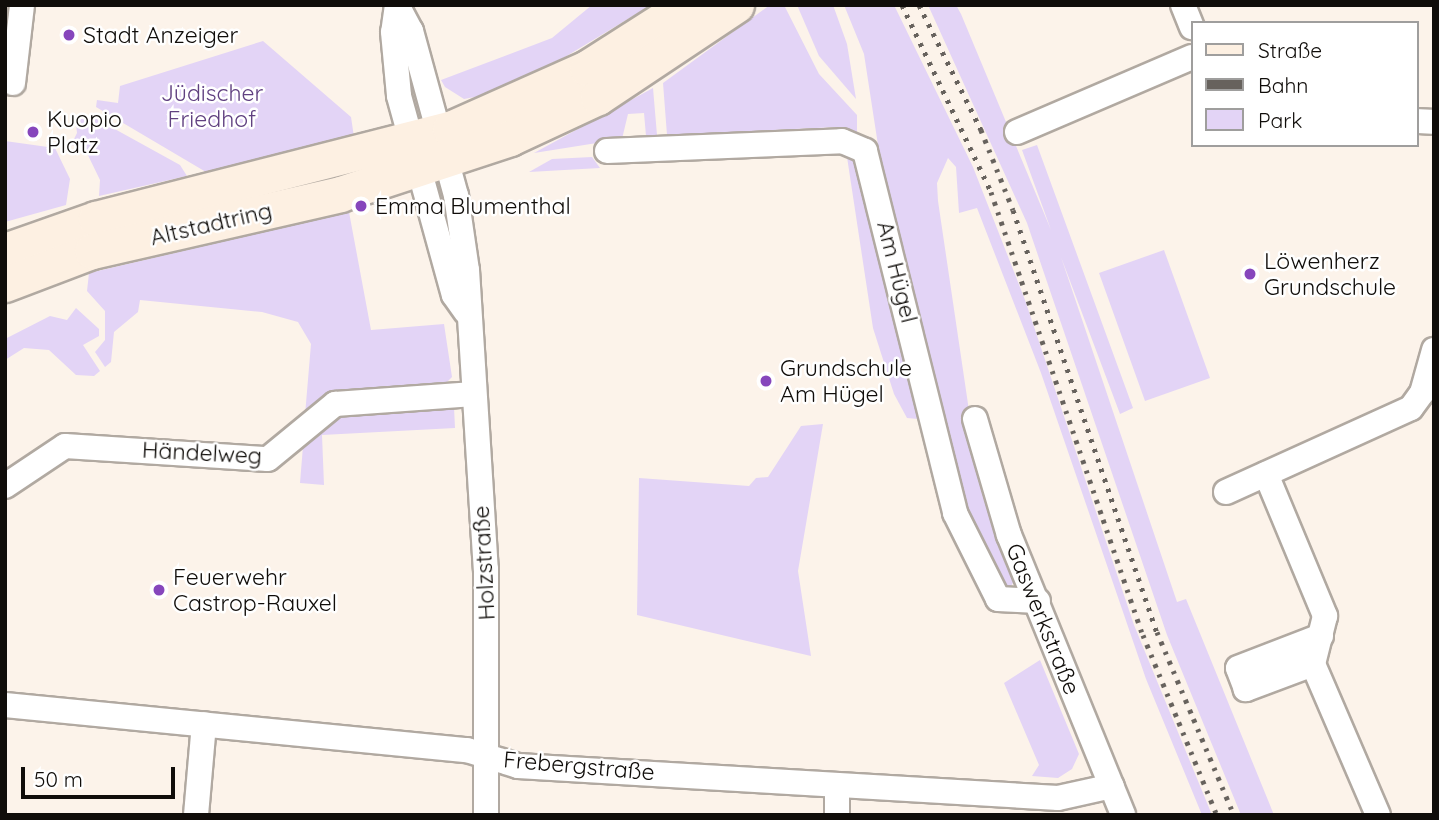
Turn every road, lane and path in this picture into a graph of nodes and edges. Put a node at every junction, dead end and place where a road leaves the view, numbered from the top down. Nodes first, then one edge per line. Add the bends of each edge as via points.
1 (22, 5) edge
2 (686, 5) edge
3 (736, 5) edge
4 (1183, 5) edge
5 (1190, 22) edge
6 (1190, 58) edge
7 (13, 83) dead end
8 (1017, 132) dead end
9 (607, 151) dead end
10 (429, 152) junction
11 (78, 240) junction
12 (5, 251) edge
13 (5, 284) edge
14 (1434, 349) edge
15 (474, 394) junction
16 (975, 419) dead end
17 (1266, 474) junction
18 (5, 486) edge
19 (1226, 492) dead end
20 (1038, 601) junction
21 (1321, 636) junction
22 (1313, 664) junction
23 (5, 705) edge
24 (204, 724) junction
25 (486, 757) junction
26 (837, 785) junction
27 (1112, 786) junction
28 (196, 815) edge
29 (486, 815) edge
30 (837, 815) edge
31 (1123, 815) edge
32 (1378, 815) edge

1 - 7 street
2 - 10 main road, Altstadtring via 576,73
3 - 10 main road, Altstadtring via 598,97
4 - 5 street
6 - 8 street
9 - 20 street, Am Hügel via 842,141 864,151 955,513 998,599
10 - 11 main road, Altstadtring
10 - 15 street, Holzstraße via 467,270
11 - 12 main road, Altstadtring
11 - 13 main road, Altstadtring
14 - 17 street via 1422,393 1411,408
15 - 18 street, Händelweg via 335,404 268,459 65,446
15 - 25 street, Holzstraße via 486,569
16 - 20 street, Gaswerkstraße via 1009,535
17 - 19 street
17 - 21 street via 1325,616
20 - 27 street, Gaswerkstraße
21 - 22 street
21 - 22 street via 1238,668 1247,689
22 - 32 street
23 - 24 street, Frebergstraße
24 - 25 street, Frebergstraße
24 - 28 street
25 - 26 street, Frebergstraße via 518,765
25 - 29 street, Holzstraße
26 - 27 street, Frebergstraße via 1058,798
26 - 30 street
27 - 31 street, Gaswerkstraße

